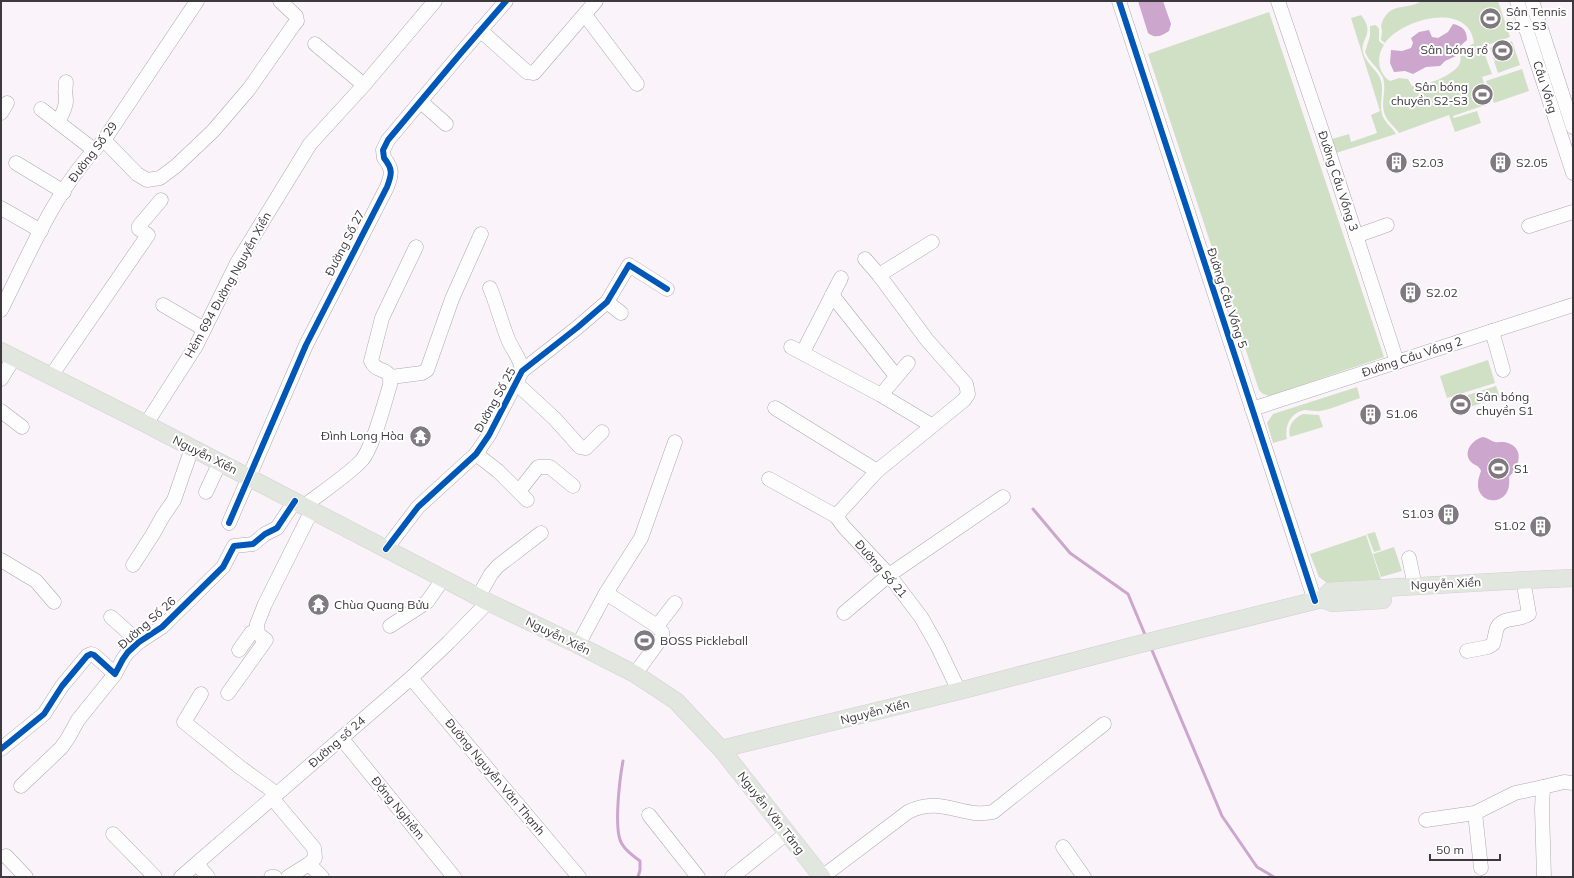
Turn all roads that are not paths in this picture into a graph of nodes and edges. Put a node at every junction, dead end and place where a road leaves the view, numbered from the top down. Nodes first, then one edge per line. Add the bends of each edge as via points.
1 (197, 1) edge
2 (436, 1) edge
3 (506, 1) edge
4 (596, 1) edge
5 (1119, 1) edge
6 (1278, 1) edge
7 (1517, 1) edge
8 (1532, 1) edge
9 (285, 2) edge
10 (585, 14) junction
11 (480, 30) junction
12 (315, 44) dead end
13 (66, 82) dead end
14 (637, 84) dead end
15 (364, 85) junction
16 (421, 102) junction
17 (41, 109) dead end
18 (58, 122) junction
19 (446, 124) dead end
20 (1573, 127) edge
21 (99, 145) junction
22 (16, 164) dead end
23 (1573, 173) edge
24 (64, 192) junction
25 (161, 200) dead end
26 (1, 208) edge
27 (1573, 212) edge
28 (1388, 225) dead end
29 (1529, 226) dead end
30 (41, 231) junction
31 (481, 234) dead end
32 (1356, 236) junction
33 (932, 242) dead end
34 (416, 247) dead end
35 (865, 259) dead end
36 (879, 275) junction
37 (841, 278) dead end
38 (490, 288) dead end
39 (667, 289) dead end
40 (832, 294) junction
41 (607, 302) junction
42 (163, 305) dead end
43 (1573, 305) edge
44 (1, 310) edge
45 (621, 313) dead end
46 (204, 329) junction
47 (1492, 331) junction
48 (8, 355) edge
49 (1396, 362) junction
50 (908, 363) dead end
51 (1503, 370) dead end
52 (51, 376) junction
53 (896, 376) junction
54 (391, 377) junction
55 (519, 377) junction
56 (1, 379) edge
57 (882, 395) junction
58 (775, 408) dead end
59 (1252, 409) junction
60 (1, 411) edge
61 (146, 424) junction
62 (931, 425) junction
63 (22, 427) dead end
64 (602, 432) dead end
65 (675, 442) dead end
66 (192, 448) junction
67 (476, 454) junction
68 (220, 462) junction
69 (877, 471) junction
70 (250, 477) junction
71 (769, 479) dead end
72 (573, 486) dead end
73 (206, 492) dead end
74 (1003, 498) dead end
75 (304, 506) junction
76 (836, 516) junction
77 (229, 523) dead end
78 (542, 533) dead end
79 (386, 549) junction
80 (1409, 558) dead end
81 (1, 560) edge
82 (133, 565) dead end
83 (889, 575) junction
84 (1573, 578) edge
85 (443, 579) junction
86 (1415, 586) junction
87 (1573, 589) edge
88 (1525, 591) junction
89 (606, 593) junction
90 (483, 600) junction
91 (1318, 600) junction
92 (54, 602) dead end
93 (675, 603) dead end
94 (844, 613) dead end
95 (111, 617) dead end
96 (390, 626) dead end
97 (657, 626) junction
98 (257, 629) junction
99 (139, 642) junction
100 (578, 645) junction
101 (239, 650) dead end
102 (1467, 651) dead end
103 (115, 674) junction
104 (635, 674) junction
105 (411, 678) junction
106 (959, 691) junction
107 (228, 693) dead end
108 (201, 694) dead end
109 (1104, 724) dead end
110 (342, 738) junction
111 (1, 749) edge
112 (721, 749) junction
113 (1573, 783) edge
114 (21, 786) dead end
115 (1543, 787) junction
116 (274, 796) junction
117 (1475, 812) junction
118 (649, 815) dead end
119 (1426, 820) dead end
120 (786, 833) junction
121 (114, 834) dead end
122 (1063, 847) dead end
123 (6, 856) dead end
124 (197, 864) junction
125 (309, 864) junction
126 (1481, 868) dead end
127 (26, 877) edge
128 (156, 877) edge
129 (181, 877) edge
130 (208, 877) edge
131 (271, 877) edge
132 (274, 877) edge
133 (288, 877) edge
134 (322, 877) edge
135 (454, 877) edge
136 (579, 877) edge
137 (698, 877) edge
138 (732, 877) edge
139 (822, 877) edge
140 (1084, 877) edge
141 (1544, 877) edge

1 - 21 street, Đường Số 29
2 - 15 street, Hẻm 694 Đường Nguyễn Xiển
3 - 11 street, Đường Số 27
4 - 10 street
5 - 59 street, Đường Cầu Vồng 5
6 - 32 street, Đường Cầu Vồng 3
7 - 23 street, Cầu Vồng
8 - 20 street, Cầu Vồng
9 - 21 street via 297,21 248,89 212,131 176,166 160,178 147,180
10 - 11 street via 534,73 527,72
10 - 14 street
11 - 16 street, Đường Số 27
12 - 15 street
13 - 18 street via 65,108
15 - 46 street, Hẻm 694 Đường Nguyễn Xiển via 310,144 237,263
16 - 19 street
16 - 70 street, Đường Số 27 via 388,140 383,150 384,158 391,170 387,187 306,345
17 - 18 street
18 - 21 street
21 - 24 street, Đường Số 29
22 - 24 street
24 - 30 street, Đường Số 29
25 - 52 street via 139,226 148,235
26 - 30 street
27 - 29 street
28 - 32 street
30 - 44 street, Đường Số 29
31 - 54 street via 452,299 427,370
32 - 49 street, Đường Cầu Vồng 3
33 - 36 street
34 - 54 street via 382,318 371,361 376,368 389,373
35 - 36 street
36 - 62 street via 927,340 966,384 968,394 964,400
37 - 40 street
38 - 55 street via 508,341 521,364
39 - 41 street, Đường Số 25 via 629,265
40 - 53 street
40 - 57 street via 797,349
41 - 45 street
41 - 55 street, Đường Số 25
42 - 46 street
43 - 47 street, Đường Cầu Vồng 2
46 - 61 street, Hẻm 694 Đường Nguyễn Xiển via 196,346
47 - 49 street, Đường Cầu Vồng 2
47 - 51 street
48 - 52 main road, Nguyễn Xiển
48 - 56 street
49 - 59 street, Đường Cầu Vồng 2
50 - 53 street
52 - 61 main road, Nguyễn Xiển
53 - 57 street
54 - 75 street via 370,448 354,468
55 - 64 street via 580,447 586,448
55 - 67 street, Đường Số 25 via 489,435
57 - 62 street
58 - 69 street
59 - 91 street, Đường Cầu Vồng 5
60 - 63 street
61 - 66 main road, Nguyễn Xiển
62 - 69 street
65 - 89 street via 641,538
66 - 68 main road, Nguyễn Xiển
66 - 82 street via 174,500
67 - 72 street via 523,496 538,467 550,467
67 - 79 street, Đường Số 25 via 418,506
68 - 70 main road, Nguyễn Xiển
68 - 73 street
69 - 76 street
70 - 75 main road, Nguyễn Xiển
70 - 77 street, Đường Số 27
71 - 76 street, Đường Số 21
74 - 83 street
75 - 79 main road, Nguyễn Xiển
75 - 98 street
75 - 99 street, Đường Số 26 via 252,544 234,546 223,567 162,627
76 - 83 street, Đường Số 21
78 - 90 street, Đường số 24 via 498,566 491,574
79 - 85 main road, Nguyễn Xiển
80 - 86 street
81 - 92 street via 36,581
83 - 94 street
83 - 106 street, Đường Số 21 via 921,616
84 - 86 main road, Nguyễn Xiển
85 - 90 main road, Nguyễn Xiển
85 - 96 street via 427,602
86 - 91 main road, Nguyễn Xiển via 1330,591
87 - 88 main road, Nguyễn Xiển
88 - 91 main road, Nguyễn Xiển via 1332,603
88 - 102 street via 1529,614 1502,622 1497,628 1493,644 1488,647
89 - 97 street
89 - 100 street
90 - 100 main road, Nguyễn Xiển
90 - 105 street, Đường số 24 via 449,642
91 - 106 main road, Nguyễn Xiển
93 - 97 street
95 - 99 street
97 - 104 street via 662,632 662,637
98 - 101 street
98 - 107 street via 258,634 266,640
99 - 103 street, Đường Số 26 via 123,659
100 - 104 main road, Nguyễn Xiển
103 - 111 street via 94,655 87,656 62,686 44,714
103 - 114 street, Đường Số 26 via 78,720 61,748
104 - 112 main road, Nguyễn Xiển via 676,701
105 - 110 street, Đường số 24
105 - 136 street, Đường Nguyễn Văn Thạnh
106 - 112 main road, Nguyễn Xiển
108 - 116 street via 184,722
109 - 139 street via 993,812 983,814 948,806 918,807
110 - 116 street, Đường số 24
110 - 135 street, Đặng Nghiêm
112 - 120 main road, Nguyễn Văn Tăng
113 - 115 street via 1564,782
115 - 117 street via 1515,793
115 - 141 street
116 - 124 street, Đường số 24
116 - 125 street via 314,848 315,858
117 - 119 street
117 - 126 street
118 - 137 street
120 - 138 street
120 - 139 main road, Nguyễn Văn Tăng
121 - 128 street
122 - 140 street
123 - 127 street
124 - 129 street, Đường số 24
124 - 130 street
125 - 133 street
125 - 134 street
131 - 132 street

